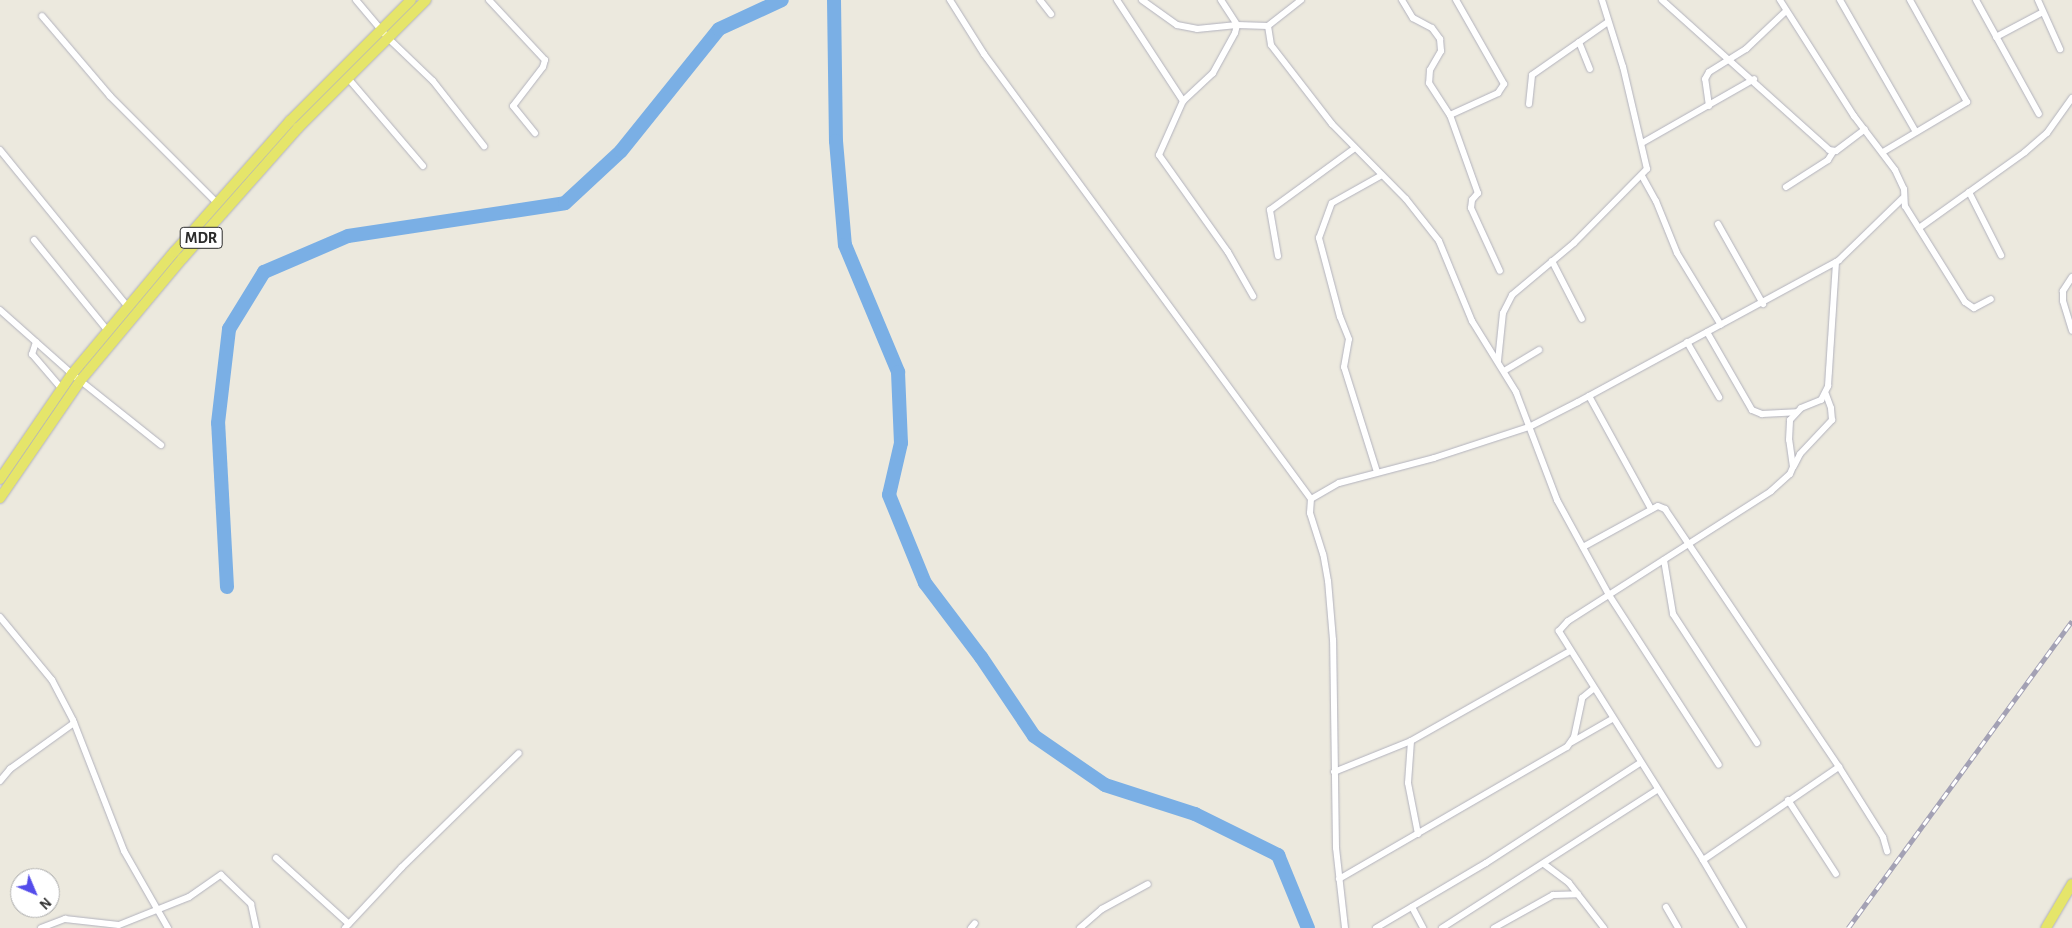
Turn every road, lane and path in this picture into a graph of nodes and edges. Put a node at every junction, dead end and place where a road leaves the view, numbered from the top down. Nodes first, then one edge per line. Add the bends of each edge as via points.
1 (356, 0) edge
2 (411, 0) edge
3 (426, 0) edge
4 (489, 0) edge
5 (950, 0) edge
6 (1040, 0) edge
7 (1117, 0) edge
8 (1142, 0) edge
9 (1221, 0) edge
10 (1300, 0) edge
11 (1402, 0) edge
12 (1456, 0) edge
13 (1602, 0) edge
14 (1662, 0) edge
15 (1780, 0) edge
16 (1840, 0) edge
17 (1910, 0) edge
18 (1976, 0) edge
19 (2038, 0) edge
20 (1786, 11) junction
21 (2043, 12) junction
22 (1051, 14) dead end
23 (42, 16) dead end
24 (1608, 22) junction
25 (1237, 25) junction
26 (1268, 26) junction
27 (381, 29) junction
28 (1996, 37) junction
29 (388, 38) junction
30 (1579, 42) junction
31 (2060, 49) dead end
32 (1730, 58) junction
33 (1590, 69) dead end
34 (347, 77) junction
35 (1754, 79) junction
36 (2072, 98) edge
37 (1183, 101) junction
38 (1529, 104) dead end
39 (1710, 106) junction
40 (2039, 114) dead end
41 (1450, 115) junction
42 (1865, 129) junction
43 (1916, 132) junction
44 (535, 133) dead end
45 (1642, 143) junction
46 (484, 146) dead end
47 (1355, 148) junction
48 (0, 150) edge
49 (1833, 152) junction
50 (1883, 152) junction
51 (423, 166) dead end
52 (1382, 175) junction
53 (1642, 176) junction
54 (1786, 186) dead end
55 (1969, 192) junction
56 (1903, 198) junction
57 (217, 203) junction
58 (1718, 224) dead end
59 (1919, 228) junction
60 (34, 240) dead end
61 (2001, 255) dead end
62 (1278, 256) dead end
63 (1552, 261) junction
64 (1836, 262) junction
65 (1500, 271) dead end
66 (2072, 277) edge
67 (1253, 296) dead end
68 (1991, 299) dead end
69 (1763, 304) junction
70 (128, 307) junction
71 (0, 310) edge
72 (1582, 319) dead end
73 (1721, 325) junction
74 (108, 331) junction
75 (2072, 331) edge
76 (1707, 332) junction
77 (36, 342) junction
78 (1687, 342) junction
79 (1539, 350) dead end
80 (1498, 361) junction
81 (1504, 371) junction
82 (76, 377) junction
83 (62, 389) junction
84 (1826, 394) junction
85 (1589, 396) junction
86 (1719, 397) dead end
87 (1796, 412) junction
88 (1529, 427) junction
89 (161, 445) dead end
90 (1793, 467) junction
91 (1377, 472) junction
92 (0, 479) edge
93 (0, 498) edge
94 (1311, 499) junction
95 (1651, 509) junction
96 (1688, 544) junction
97 (1583, 547) junction
98 (1664, 560) junction
99 (1609, 595) junction
100 (0, 617) edge
101 (1570, 652) junction
102 (1593, 688) junction
103 (1612, 719) junction
104 (74, 722) junction
105 (1411, 741) junction
106 (1572, 742) junction
107 (1757, 743) dead end
108 (519, 753) dead end
109 (1640, 763) junction
110 (1719, 765) dead end
111 (1839, 767) junction
112 (1334, 772) junction
113 (0, 780) edge
114 (1657, 790) junction
115 (1788, 800) junction
116 (1418, 834) junction
117 (1887, 850) dead end
118 (276, 858) dead end
119 (1702, 860) junction
120 (1544, 864) junction
121 (1836, 874) dead end
122 (1339, 879) junction
123 (1148, 884) dead end
124 (2072, 884) edge
125 (1578, 894) junction
126 (1412, 907) junction
127 (1666, 907) dead end
128 (156, 909) junction
129 (347, 926) edge
130 (108, 927) edge
131 (40, 928) edge
132 (168, 928) edge
133 (256, 928) edge
134 (1080, 928) edge
135 (1346, 928) edge
136 (1376, 928) edge
137 (1423, 928) edge
138 (1442, 928) edge
139 (1494, 928) edge
140 (1604, 928) edge
141 (1678, 928) edge
142 (1743, 928) edge
143 (2046, 928) edge

1 - 27 street
2 - 27 main road, MDR
3 - 29 main road, MDR
4 - 44 street via 545,60 513,106
5 - 94 street via 979,46
6 - 22 street
7 - 37 street
8 - 25 street via 1177,24 1197,29
9 - 25 street
10 - 26 street
11 - 41 street via 1413,18 1432,28 1440,39 1439,57 1428,77
12 - 41 street via 1504,84 1498,93
13 - 24 street
14 - 32 street
15 - 20 street
16 - 43 street
17 - 43 street via 1967,102
18 - 28 street
19 - 21 street
20 - 32 street via 1757,40
20 - 42 street
21 - 28 street
21 - 31 street
23 - 57 street via 110,96
24 - 30 street
24 - 45 street
25 - 26 street
25 - 37 street via 1217,67
26 - 47 street via 1271,45 1314,104
27 - 29 street
27 - 57 main road, MDR via 302,109
28 - 40 street
29 - 34 main road, MDR
29 - 46 street via 433,81
30 - 33 street
30 - 38 street via 1532,75
32 - 35 street
32 - 39 street via 1713,68 1705,79
34 - 51 street
34 - 82 main road, MDR
35 - 39 street
35 - 49 street
36 - 55 street via 2047,133
37 - 67 street via 1160,147 1161,162 1217,236
39 - 45 street
41 - 65 street via 1478,193 1471,208
42 - 49 street
42 - 50 street
43 - 50 street
45 - 53 street via 1648,164
47 - 52 street
47 - 62 street via 1270,210
48 - 70 street
49 - 54 street via 1828,160
50 - 56 street via 1902,183
52 - 80 street via 1425,221 1438,241 1472,321
52 - 91 street via 1332,203 1319,238 1349,339 1344,367
53 - 63 street
53 - 73 street via 1677,254
55 - 59 street
55 - 61 street
56 - 59 street
56 - 64 street
57 - 70 main road, MDR
58 - 69 street
59 - 68 street via 1965,302 1974,308
60 - 74 street
63 - 72 street
63 - 80 street via 1520,285 1507,303
64 - 69 street
64 - 84 street
66 - 75 street via 2063,291
69 - 73 street
70 - 74 main road, MDR
71 - 77 street
73 - 76 street
74 - 82 main road, MDR
76 - 78 street
76 - 87 street via 1752,410 1762,414
77 - 82 street
77 - 83 street via 32,354
78 - 85 street
78 - 86 street
79 - 81 street
80 - 81 street
81 - 88 street
82 - 83 main road, MDR
82 - 89 street
82 - 93 main road, MDR
83 - 92 main road, MDR
84 - 87 street
84 - 90 street via 1832,408 1832,420 1800,454
85 - 88 street
85 - 95 street
87 - 90 street via 1789,427
88 - 91 street via 1434,458
88 - 97 street via 1549,482
90 - 96 street via 1771,491
91 - 94 street via 1328,487
94 - 112 street via 1310,513 1328,581 1333,640
95 - 96 street via 1658,506 1665,510
95 - 97 street
96 - 98 street
96 - 111 street
97 - 99 street
98 - 99 street
98 - 107 street via 1673,614
99 - 101 street via 1561,627 1561,636
99 - 110 street
100 - 104 street via 44,668
101 - 102 street
101 - 105 street
102 - 103 street
102 - 106 street via 1582,698
103 - 106 street
103 - 109 street
104 - 113 street
104 - 128 street via 124,851
105 - 112 street
105 - 116 street via 1408,784
106 - 116 street
108 - 129 street
109 - 114 street
109 - 126 street
111 - 115 street
111 - 117 street via 1883,837
112 - 122 street
114 - 119 street
114 - 120 street
115 - 119 street
115 - 121 street
116 - 122 street
118 - 129 street
119 - 142 street
120 - 125 street via 1563,877
120 - 138 street
122 - 135 street
123 - 134 street via 1102,909
124 - 143 main road
125 - 139 street via 1553,895
125 - 140 street
126 - 136 street
126 - 137 street
127 - 141 street
128 - 130 street
128 - 132 street
128 - 133 street via 189,897 222,874 251,904
130 - 131 street via 65,919

